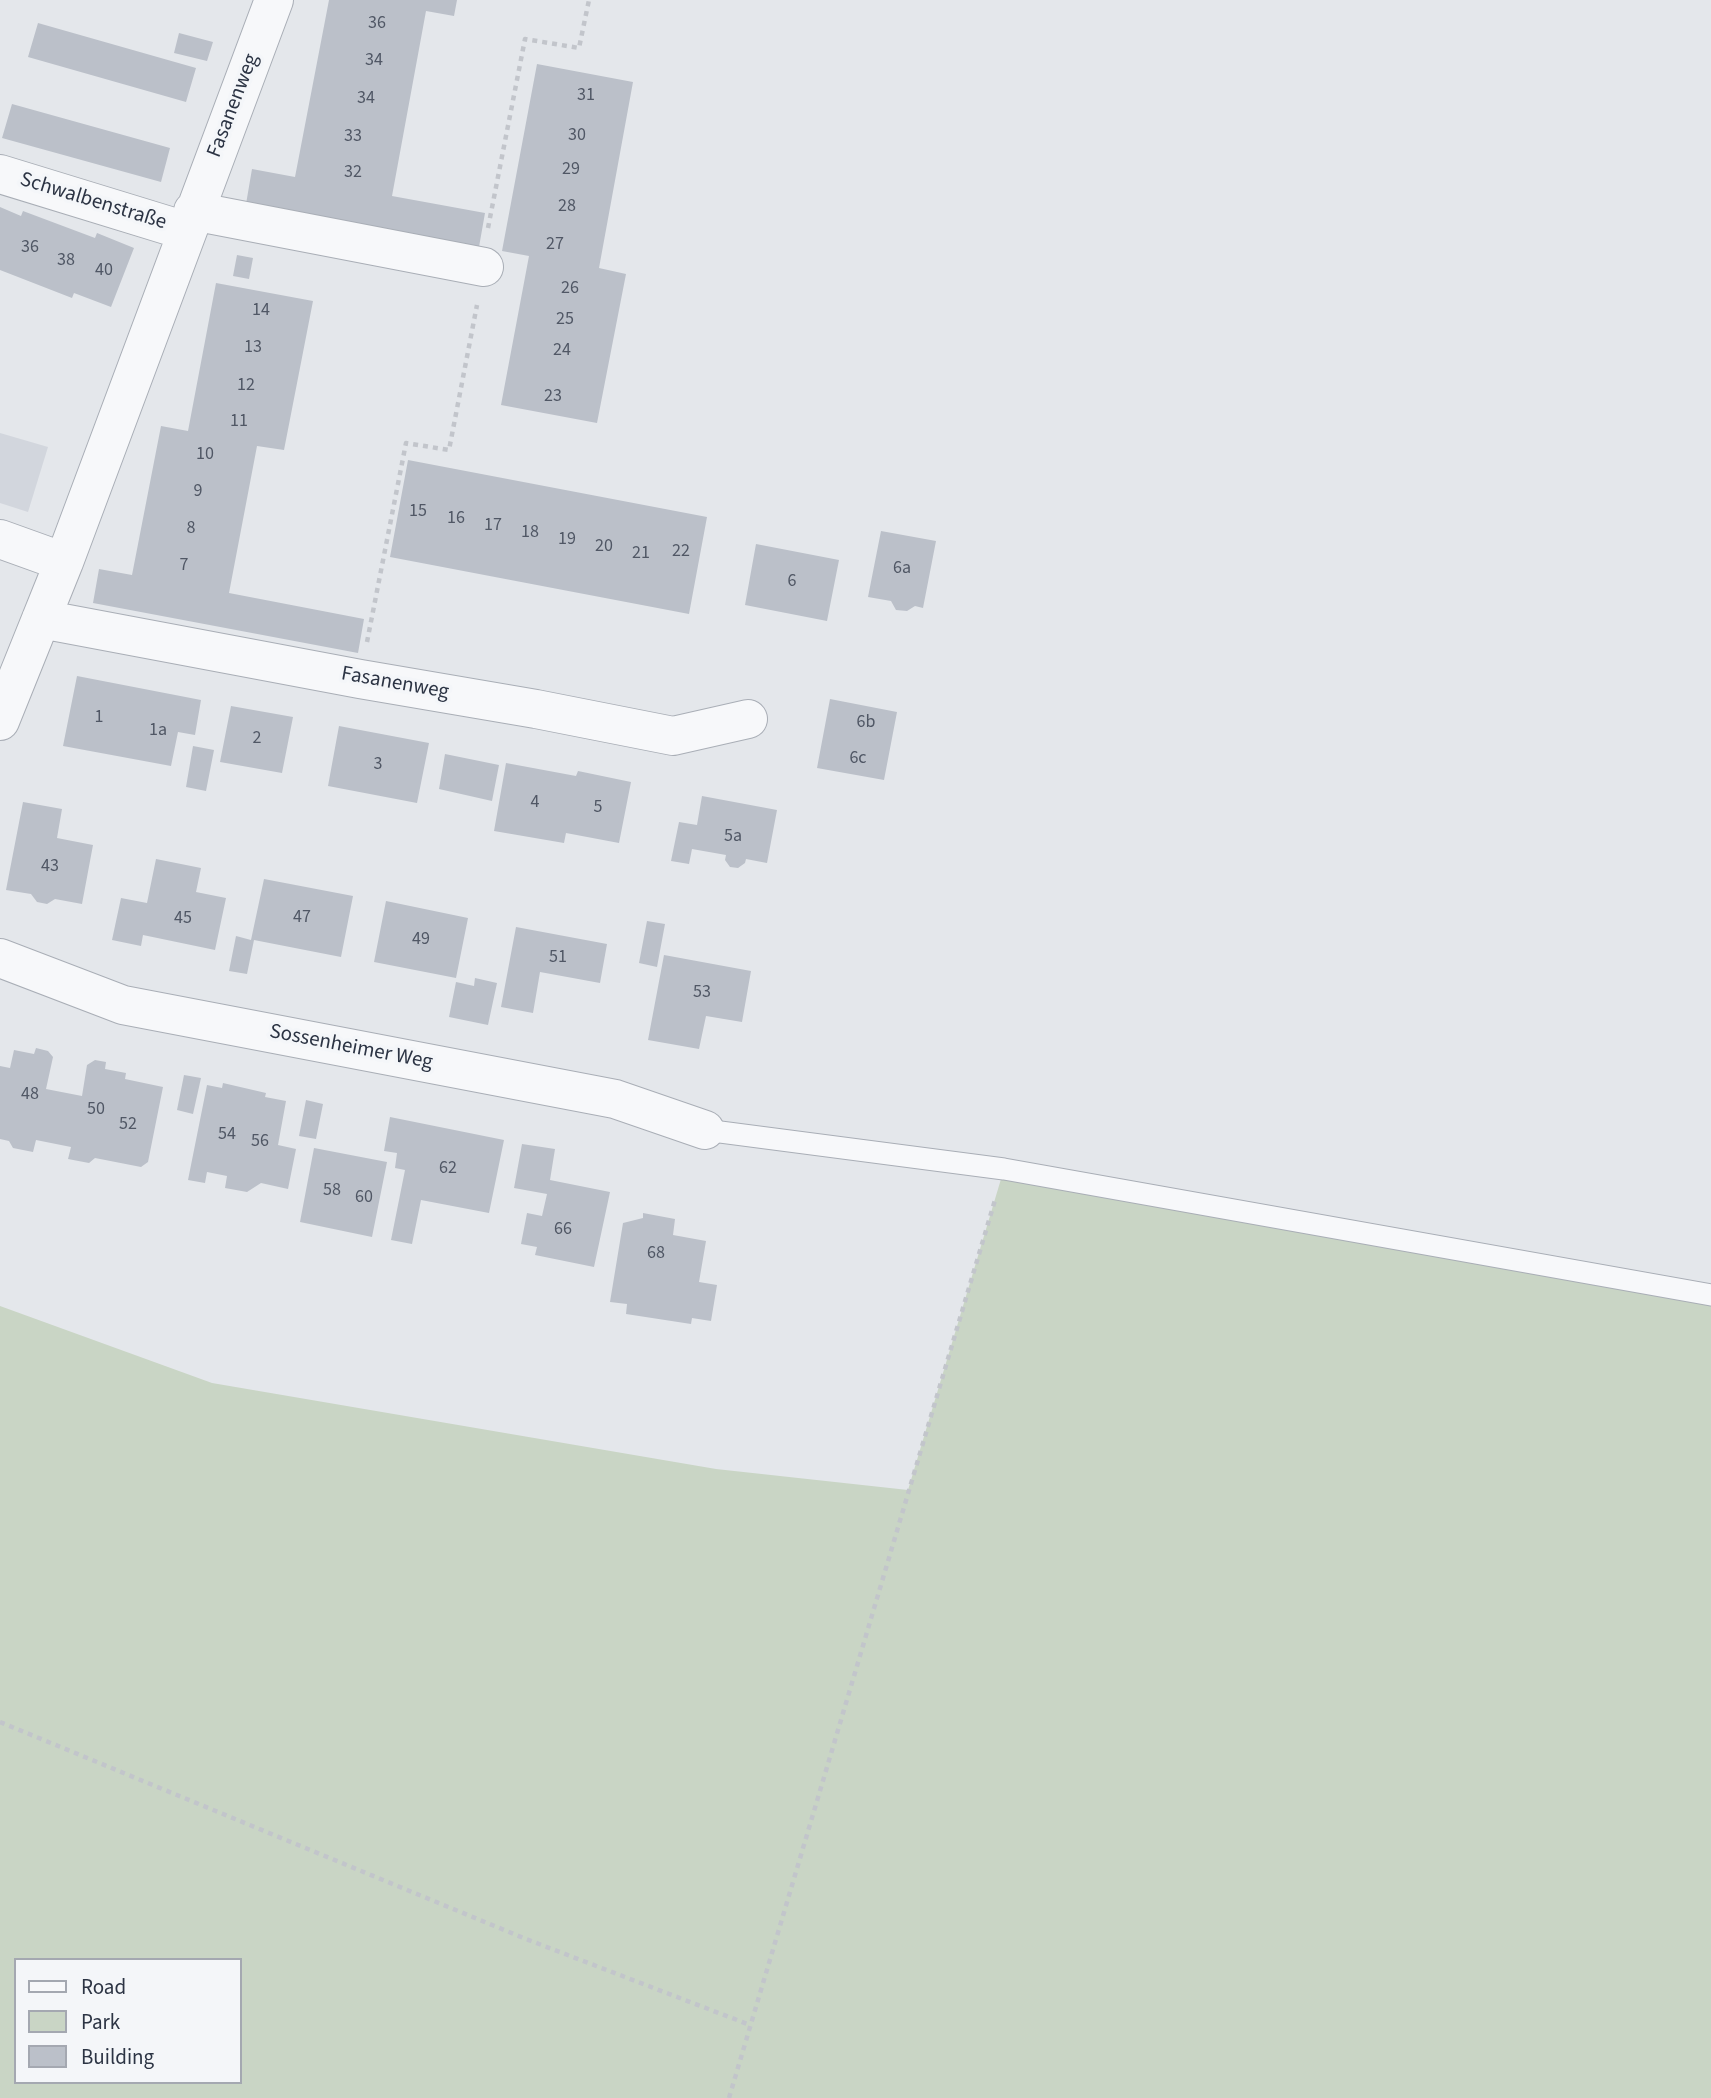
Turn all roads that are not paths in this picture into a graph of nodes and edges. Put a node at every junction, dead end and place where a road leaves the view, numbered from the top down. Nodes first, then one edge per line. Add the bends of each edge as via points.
1 (274, 0) edge
2 (0, 174) edge
3 (190, 221) junction
4 (484, 267) road end
5 (0, 539) edge
6 (64, 562) junction
7 (41, 619) junction
8 (748, 719) dead end
9 (0, 721) edge
10 (0, 958) edge
11 (705, 1130) joint
12 (1711, 1295) edge

1 - 3 street, Fasanenweg
2 - 3 street, Schwalbenstraße
3 - 4 street
3 - 6 street, Fasanenweg
5 - 6 street
6 - 7 street, Fasanenweg
7 - 8 street, Fasanenweg via 673,736
7 - 9 street, Fasanenweg
10 - 11 street, Sossenheimer Weg via 123,1005 615,1099
11 - 12 lane via 1004,1169

